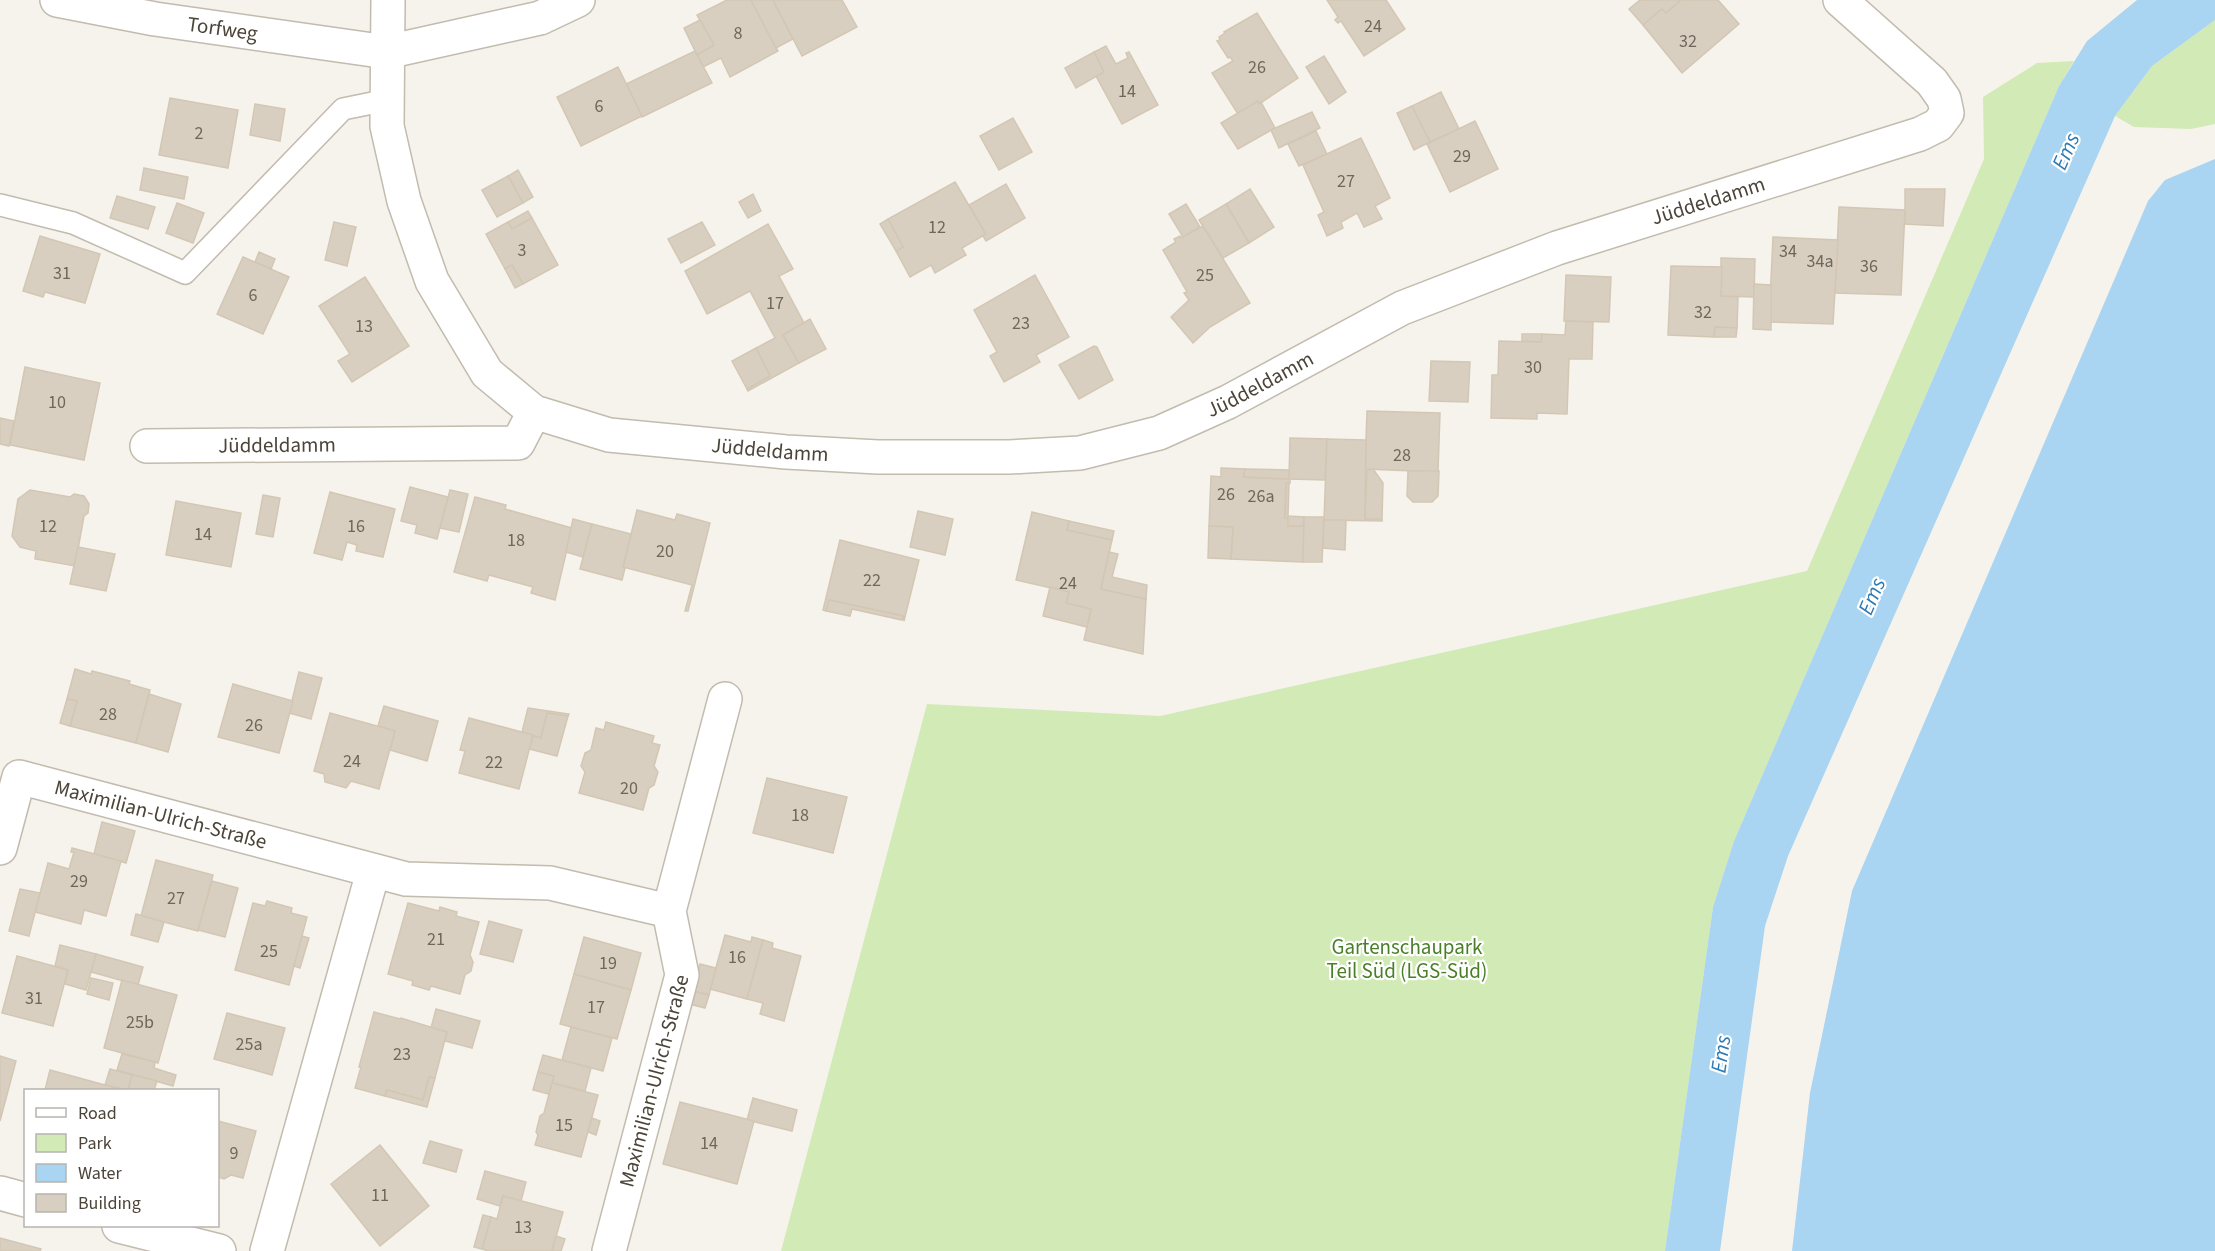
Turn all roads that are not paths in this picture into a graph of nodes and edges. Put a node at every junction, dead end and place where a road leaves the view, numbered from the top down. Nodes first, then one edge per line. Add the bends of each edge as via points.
1 (57, 0) edge
2 (388, 0) edge
3 (578, 0) edge
4 (1840, 0) edge
5 (387, 52) junction
6 (387, 100) junction
7 (0, 205) edge
8 (534, 412) junction
9 (147, 446) dead end
10 (725, 699) dead end
11 (0, 848) edge
12 (373, 872) junction
13 (669, 911) junction
14 (0, 1193) edge
15 (24, 1199) edge
16 (123, 1227) edge
17 (219, 1251) edge
18 (267, 1251) edge
19 (609, 1251) edge

1 - 5 street, Torfweg via 155,19
2 - 5 street
3 - 5 street, Torfweg via 540,18
4 - 8 street, Jüddeldamm via 1932,82 1944,99 1947,113 1938,125 1920,134 1557,248 1402,308 1228,402 1159,433 1080,453 878,457 609,435
5 - 6 street, Jüddeldamm
6 - 7 lane via 343,109 185,273 73,223
6 - 8 street, Jüddeldamm via 387,126 404,201 432,281 487,373
8 - 9 street, Jüddeldamm via 518,443
10 - 13 street, Maximilian-Ulrich-Straße
11 - 12 street, Maximilian-Ulrich-Straße via 19,777
12 - 13 street, Maximilian-Ulrich-Straße via 406,879 549,883
12 - 18 street
13 - 19 street, Maximilian-Ulrich-Straße via 682,975
14 - 15 street
16 - 17 street

